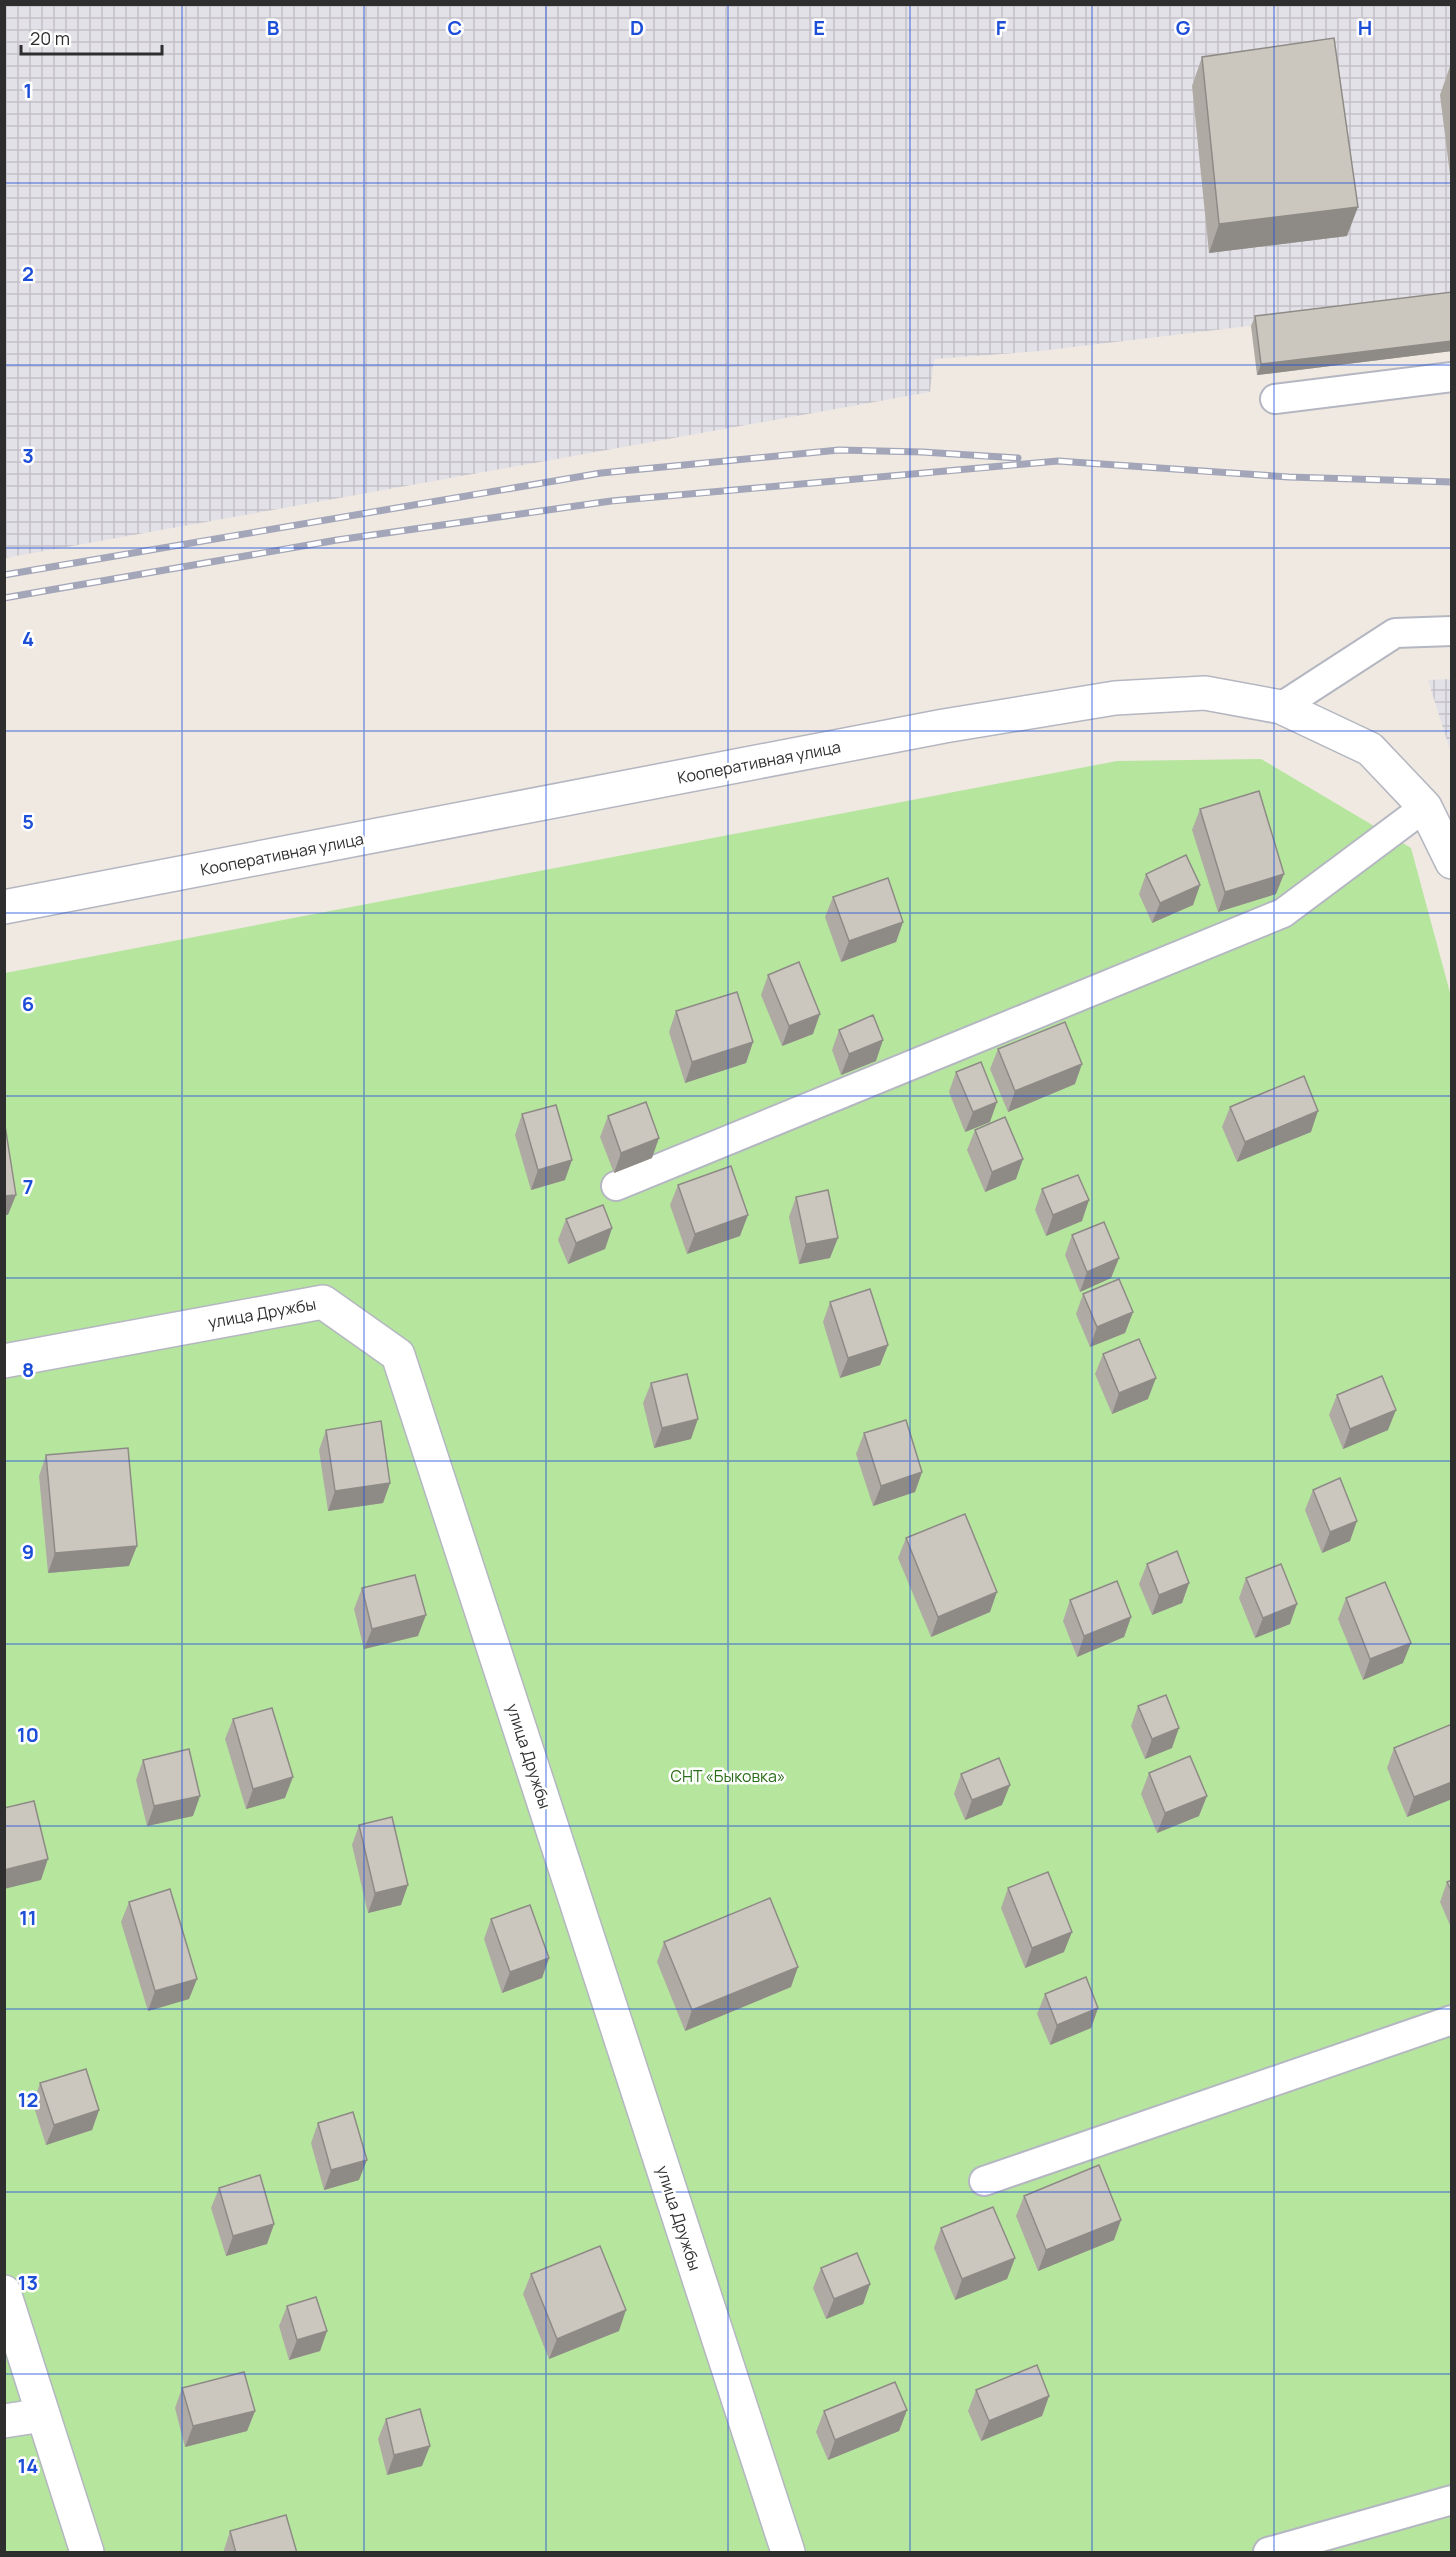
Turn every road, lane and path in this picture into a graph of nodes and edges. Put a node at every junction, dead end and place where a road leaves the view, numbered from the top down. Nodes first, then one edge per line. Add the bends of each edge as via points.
1 (1452, 377) edge
2 (1275, 399) dead end
3 (1452, 631) edge
4 (1281, 707) junction
5 (1425, 807) junction
6 (1452, 862) edge
7 (4, 907) edge
8 (616, 1186) dead end
9 (4, 1361) edge
10 (1452, 2020) edge
11 (984, 2181) dead end
12 (4, 2292) edge
13 (43, 2415) junction
14 (4, 2421) edge
15 (1452, 2500) edge
16 (87, 2553) edge
17 (788, 2553) edge
18 (1268, 2553) edge

1 - 2 lane
3 - 4 lane via 1395,633
4 - 5 street, Кооперативная улица via 1370,749
4 - 7 street, Кооперативная улица via 1205,693 1115,698 944,726
5 - 6 street, Кооперативная улица
5 - 8 lane via 1283,912
9 - 17 street, улица Дружбы via 323,1302 399,1355
10 - 11 lane
12 - 13 street
13 - 14 street
13 - 16 street
15 - 18 lane

